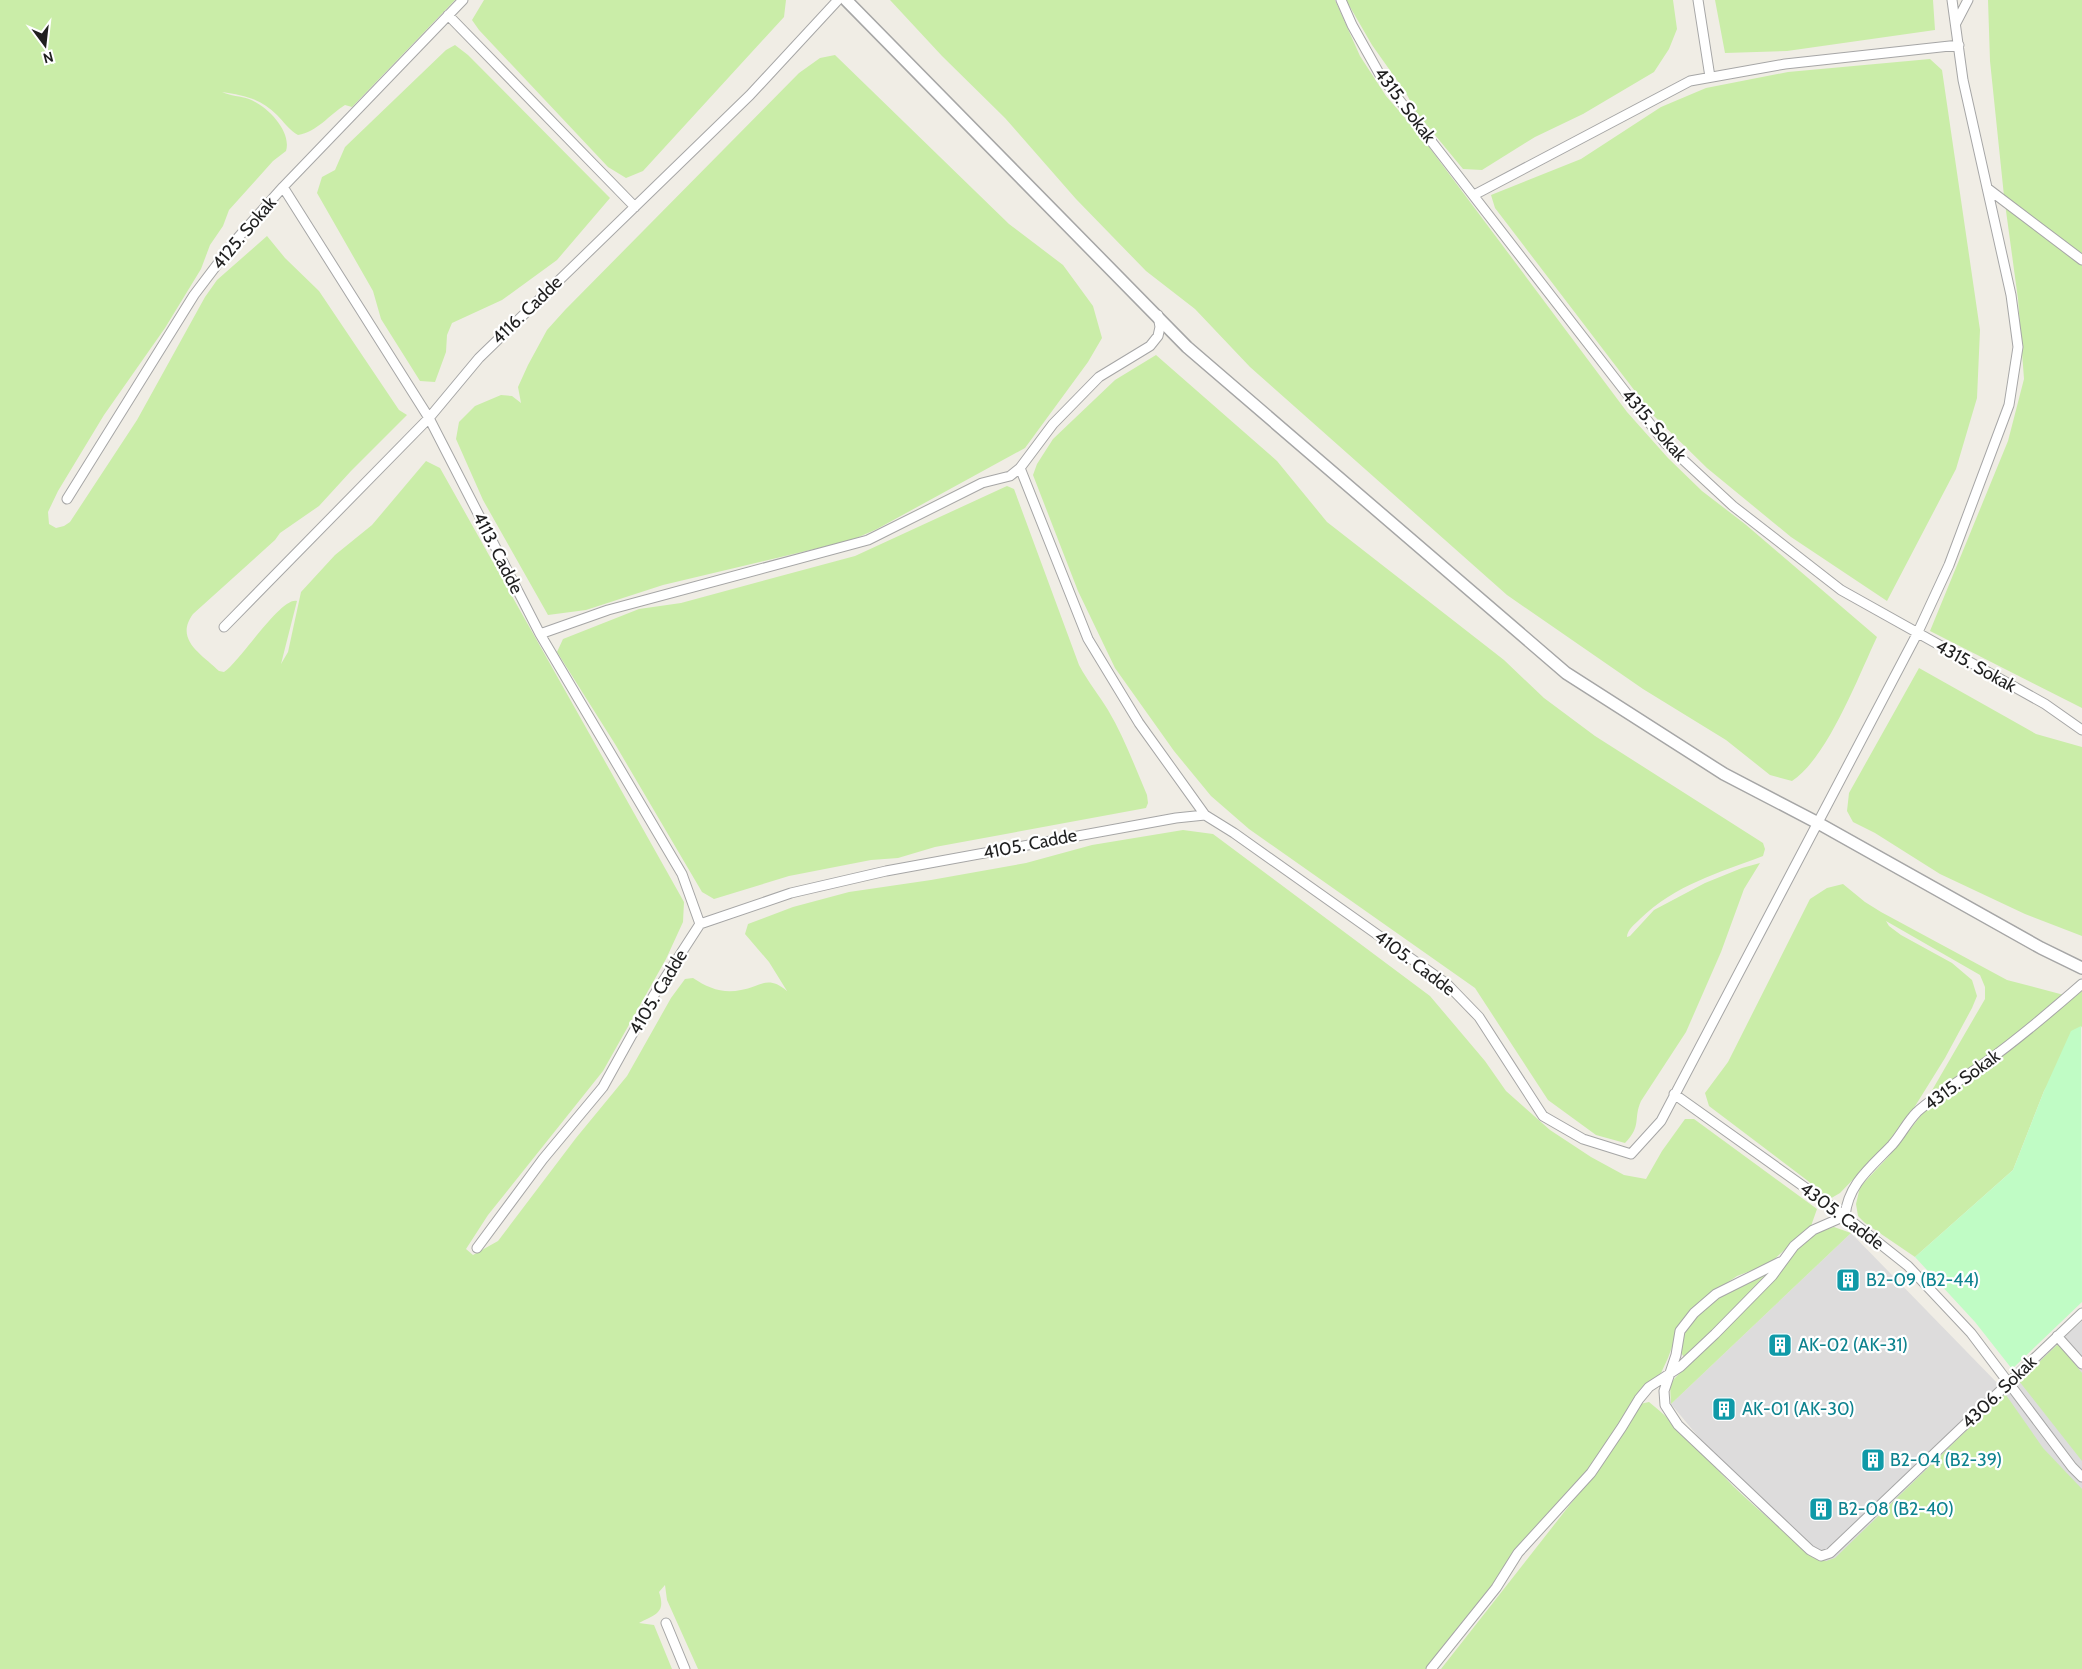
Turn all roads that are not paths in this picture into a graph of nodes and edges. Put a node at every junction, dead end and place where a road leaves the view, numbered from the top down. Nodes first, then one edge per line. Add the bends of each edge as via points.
1 (463, 0) edge
2 (838, 0) edge
3 (846, 0) edge
4 (1341, 0) edge
5 (1698, 0) edge
6 (1952, 0) edge
7 (1968, 0) edge
8 (448, 15) junction
9 (1956, 23) junction
10 (1959, 45) junction
11 (1710, 77) junction
12 (283, 187) junction
13 (1987, 188) junction
14 (1474, 194) junction
15 (634, 206) junction
16 (2082, 260) edge
17 (1158, 315) junction
18 (429, 418) junction
19 (1020, 468) junction
20 (67, 499) dead end
21 (224, 627) dead end
22 (540, 634) junction
23 (1917, 634) junction
24 (2082, 730) edge
25 (1205, 816) junction
26 (1818, 823) junction
27 (700, 924) junction
28 (2082, 968) edge
29 (2082, 984) edge
30 (1674, 1094) junction
31 (1845, 1216) junction
32 (477, 1248) dead end
33 (1782, 1260) junction
34 (2082, 1314) edge
35 (2057, 1336) junction
36 (2082, 1364) edge
37 (1668, 1375) junction
38 (2008, 1383) junction
39 (2082, 1477) edge
40 (666, 1623) dead end
41 (685, 1669) edge
42 (1431, 1669) edge

1 - 8 street, 4125. Sokak
2 - 15 street, 4116. Cadde via 750,95
3 - 17 street
4 - 14 street, 4315. Sokak via 1380,75
5 - 11 street
6 - 9 street
7 - 9 street
8 - 12 street, 4125. Sokak
8 - 15 street
9 - 10 street
10 - 11 street via 1785,64
10 - 13 street
11 - 14 street via 1690,81
12 - 18 street, 4113. Cadde
12 - 20 street, 4125. Sokak via 194,295
13 - 16 street
13 - 23 street via 2018,347 2009,405 1949,565
14 - 23 street, 4315. Sokak via 1665,443 1733,506 1833,584
15 - 18 street, 4116. Cadde via 478,358
17 - 19 street via 1158,336 1150,346 1099,377 1053,424
17 - 26 street via 1187,346 1566,673 1724,774
18 - 21 street, 4116. Cadde
18 - 22 street, 4113. Cadde
19 - 22 street via 1010,476 982,483 868,540 608,610
19 - 25 street via 1088,639 1139,723
22 - 27 street, 4113. Cadde via 682,874
23 - 24 street, 4315. Sokak via 2045,704
23 - 26 street
25 - 27 street, 4105. Cadde via 1116,828 886,871 790,893
25 - 30 street, 4105. Cadde via 1234,833 1447,984 1479,1017 1544,1116 1583,1139 1632,1154 1661,1120
26 - 28 street
26 - 30 street
27 - 32 street, 4105. Cadde via 654,995 603,1087 543,1158
29 - 31 street, 4315. Sokak via 2032,1028 1915,1114 1894,1143 1857,1181 1846,1202
30 - 31 street, 4305. Cadde
31 - 33 street via 1813,1230
31 - 38 street, 4305. Cadde via 1908,1266 1971,1333
33 - 37 street via 1772,1276 1715,1334
33 - 37 street via 1716,1294 1694,1313 1680,1331
34 - 35 street, 4306. Sokak
35 - 36 street
35 - 38 street, 4306. Sokak
37 - 38 street, 4306. Sokak via 1665,1405 1678,1425 1810,1550 1821,1556 1830,1553
37 - 42 street via 1649,1387 1639,1399 1591,1473 1518,1553 1496,1588
38 - 39 street, 4305. Cadde
40 - 41 street

